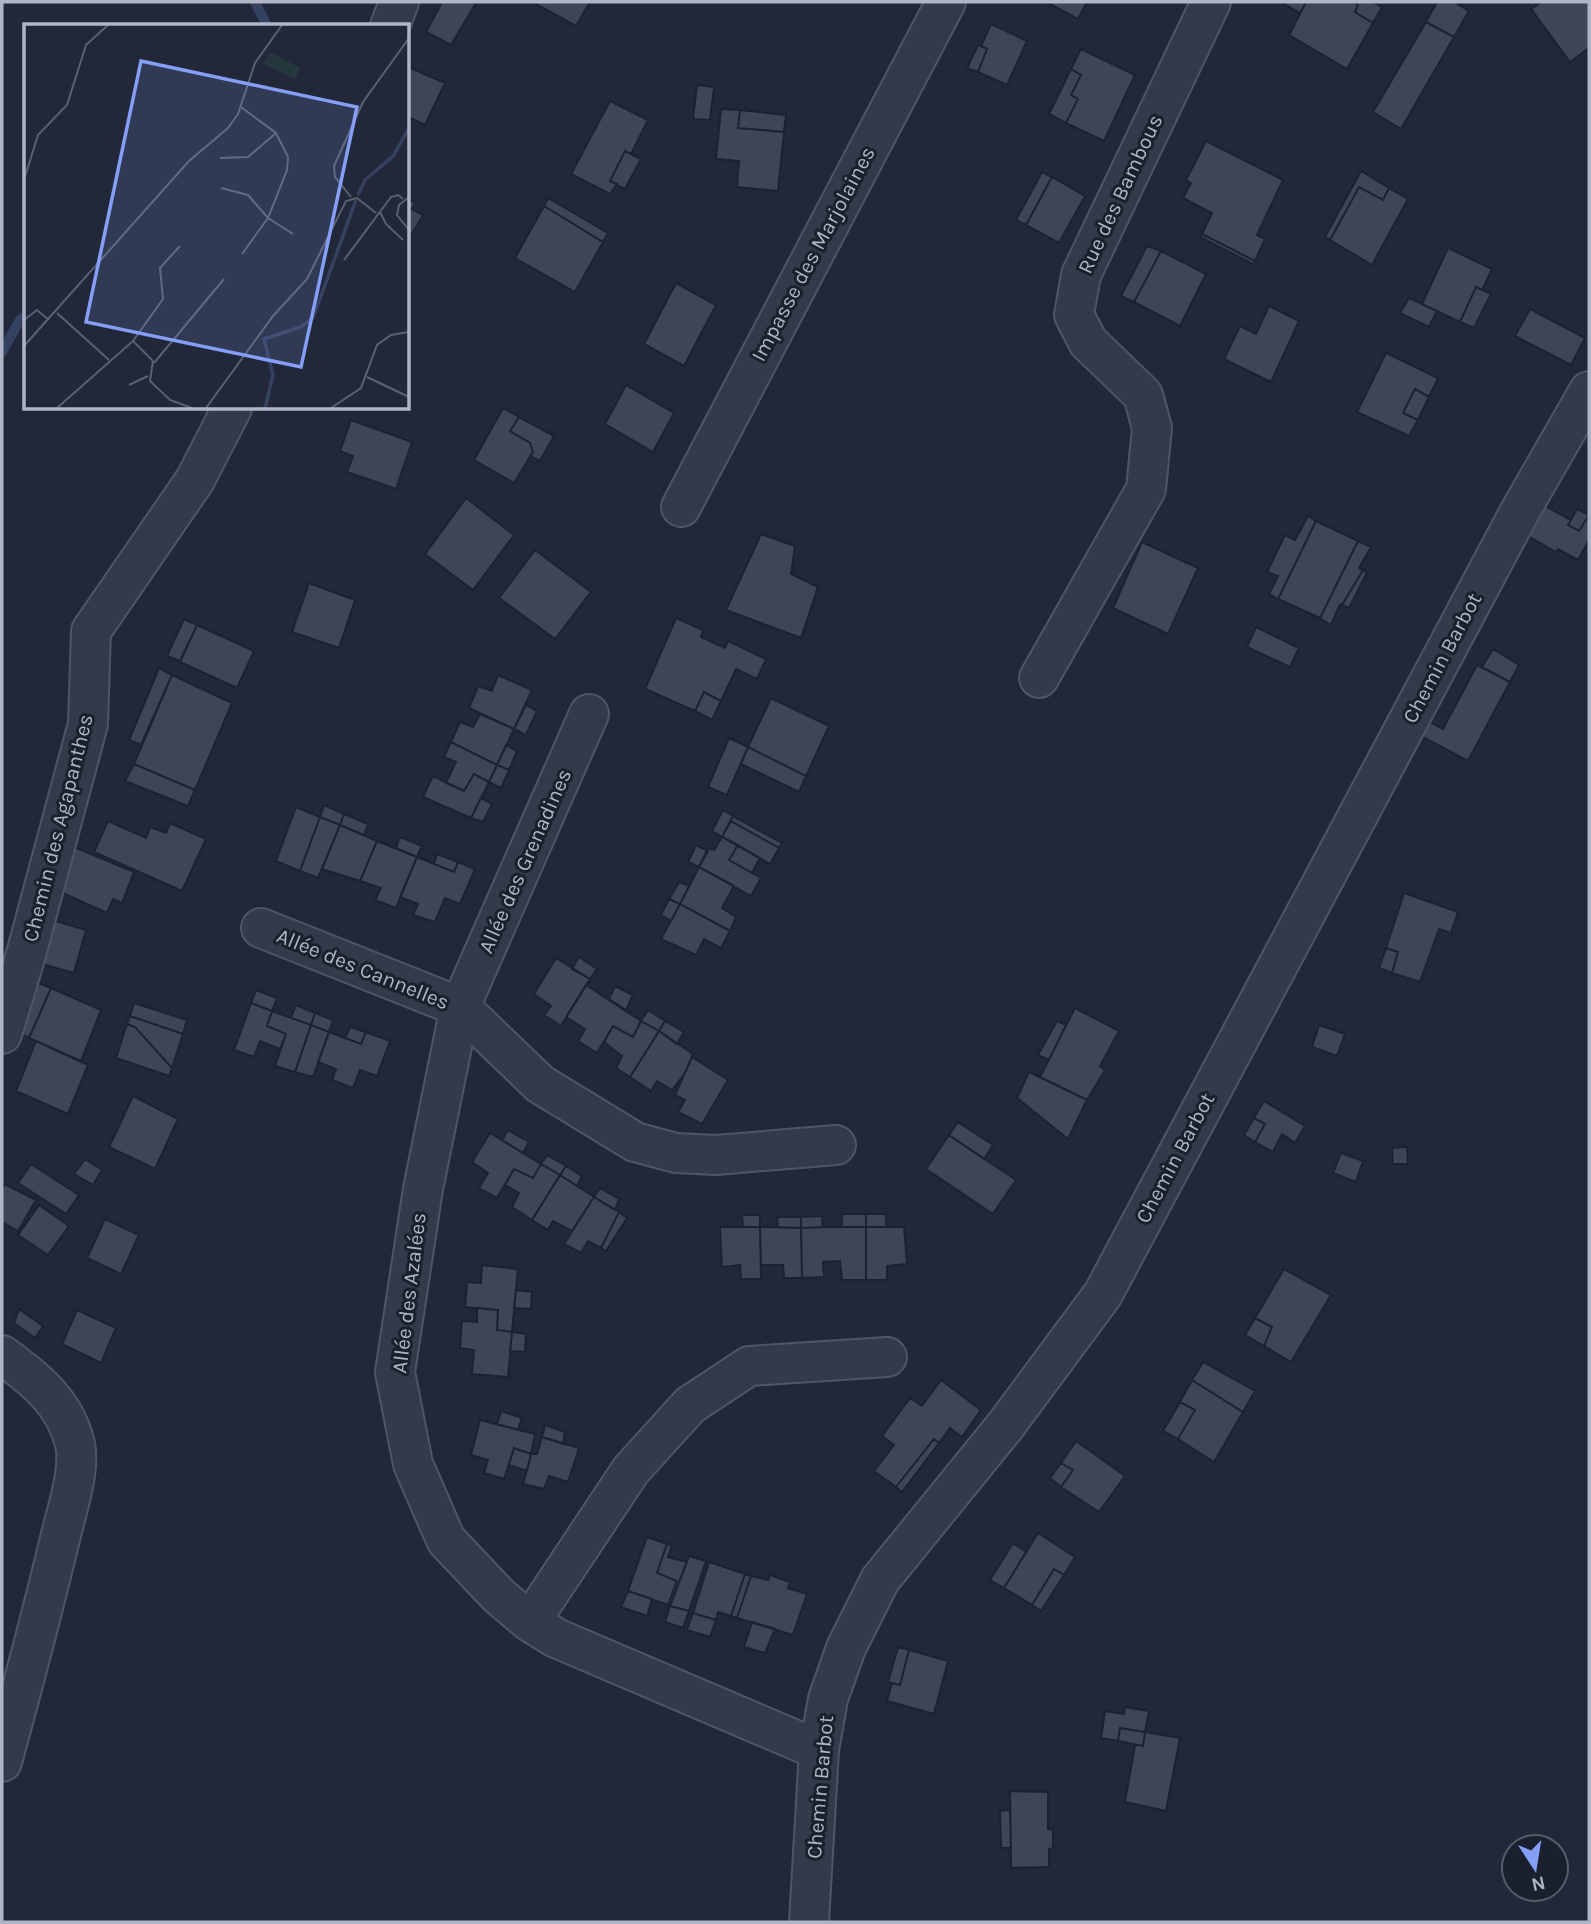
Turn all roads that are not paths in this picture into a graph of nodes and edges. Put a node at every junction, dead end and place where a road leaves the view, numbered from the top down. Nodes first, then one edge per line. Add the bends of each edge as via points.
1 (399, 2) edge
2 (946, 2) edge
3 (1211, 2) edge
4 (391, 24) edge
5 (1589, 391) edge
6 (231, 410) edge
7 (681, 507) dead end
8 (1040, 678) dead end
9 (589, 714) dead end
10 (261, 928) dead end
11 (460, 1007) junction
12 (2, 1034) edge
13 (836, 1145) dead end
14 (2, 1355) edge
15 (887, 1357) dead end
16 (530, 1622) junction
17 (819, 1750) junction
18 (2, 1762) edge
19 (809, 1922) edge

1 - 4 street
2 - 7 street, Impasse des Marjolaines
3 - 8 street, Rue des Bambous via 1081,275 1074,314 1088,342 1143,395 1152,428 1146,489
5 - 17 street, Chemin Barbot via 1519,513 1103,1294 1006,1425 880,1580 846,1648 828,1699
6 - 12 street, Chemin des Agapanthes via 195,480 91,631 88,724
9 - 11 street, Allée des Grenadines
10 - 11 street, Allée des Cannelles
11 - 13 street, Allée des Cannelles via 540,1084 635,1142 676,1153 716,1155
11 - 16 street, Allée des Azalées via 423,1189 395,1372 413,1464 446,1540
14 - 18 street via 51,1395 75,1445 70,1498
15 - 16 street via 749,1366 690,1405 631,1470
16 - 17 street, Allée des Azalées via 556,1639
17 - 19 street, Chemin Barbot

